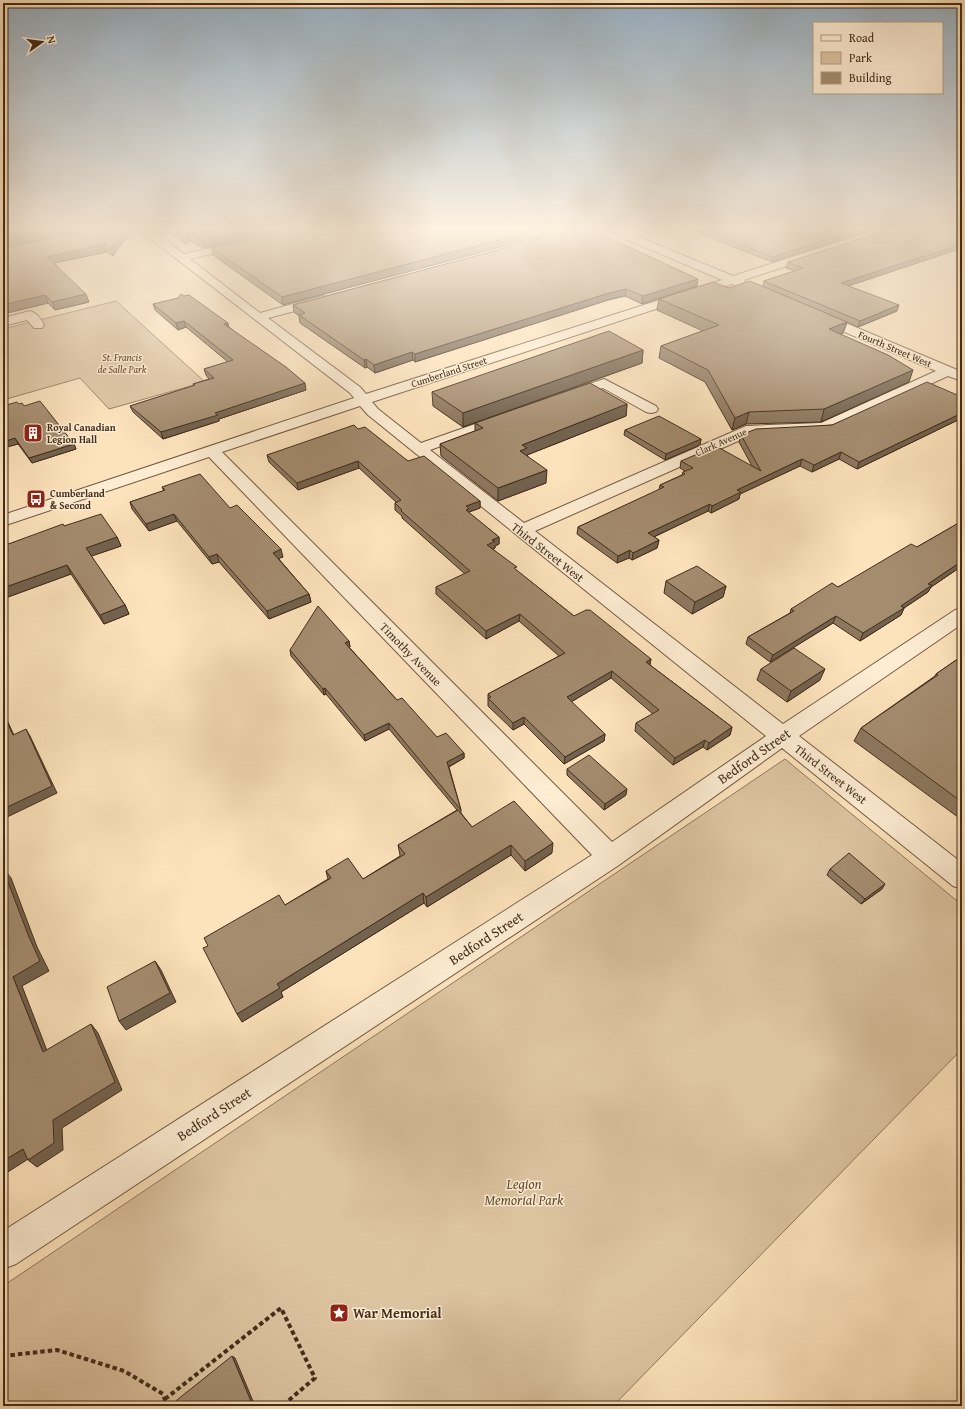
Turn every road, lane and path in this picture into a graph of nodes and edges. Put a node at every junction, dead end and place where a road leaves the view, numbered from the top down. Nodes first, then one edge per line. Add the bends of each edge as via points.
1 (226, 293) edge
2 (694, 293) edge
3 (330, 298) edge
4 (808, 312) edge
5 (258, 317) junction
6 (3, 322) edge
7 (38, 325) dead end
8 (955, 374) edge
9 (363, 400) junction
10 (551, 402) edge
11 (651, 409) dead end
12 (514, 416) edge
13 (419, 449) junction
14 (213, 452) junction
15 (3, 521) edge
16 (521, 531) junction
17 (962, 615) edge
18 (782, 736) junction
19 (610, 857) junction
20 (962, 878) edge
21 (3, 1251) edge
22 (3, 1356) edge
23 (165, 1399) junction
24 (167, 1406) edge
25 (282, 1406) edge

1 - 5 street, Third Street West
2 - 9 street, Cumberland Street
3 - 5 street
4 - 8 street, Fourth Street West
5 - 9 street, Third Street West via 355,390
6 - 7 street via 30,315
8 - 16 street, Clark Avenue via 824,428 751,429
9 - 13 street, Third Street West via 373,412
9 - 14 street, Cumberland Street
10 - 11 street via 604,384
12 - 13 street
13 - 16 street, Third Street West
14 - 15 street, Cumberland Street
14 - 19 street, Timothy Avenue
16 - 18 street, Third Street West
17 - 18 street, Bedford Street
18 - 19 street, Bedford Street
18 - 20 street, Third Street West
19 - 21 street, Bedford Street
22 - 23 path via 57,1350 124,1371 163,1394
23 - 24 path
23 - 25 path via 281,1308 315,1378

